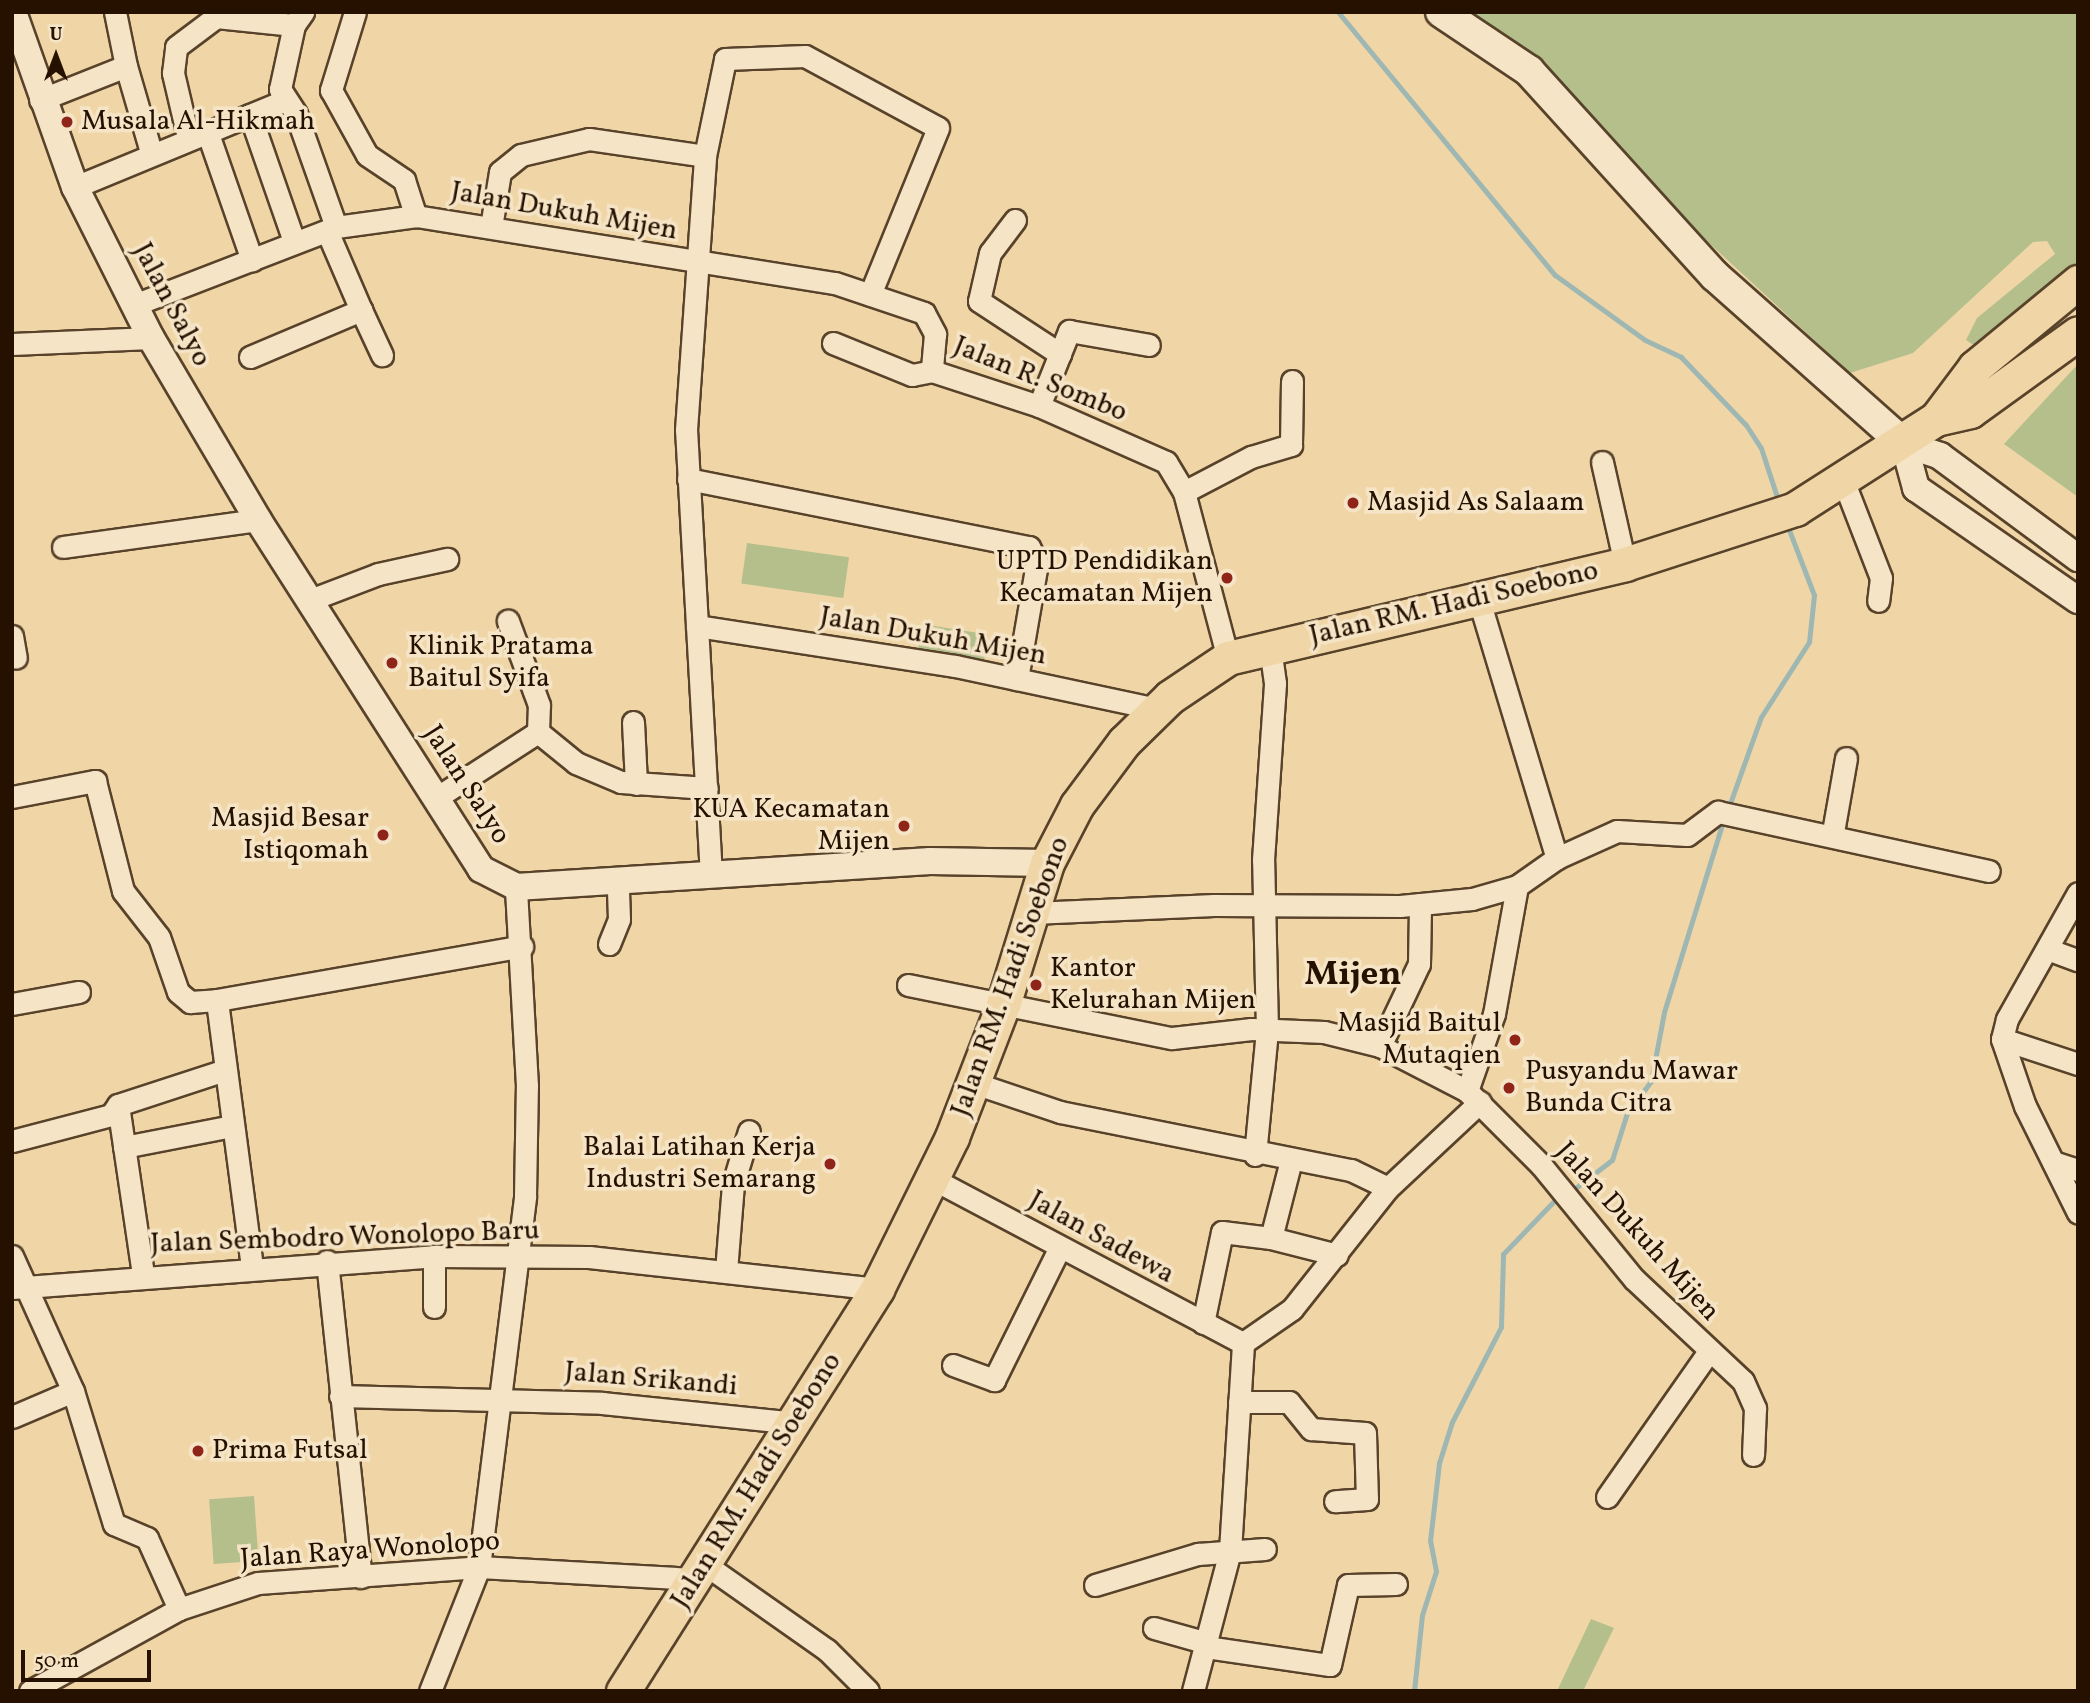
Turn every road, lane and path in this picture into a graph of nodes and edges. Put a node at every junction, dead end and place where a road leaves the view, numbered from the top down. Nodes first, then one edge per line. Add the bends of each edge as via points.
1 (13, 12) edge
2 (115, 12) edge
3 (355, 12) edge
4 (1441, 12) edge
5 (299, 19) edge
6 (126, 66) junction
7 (40, 100) junction
8 (286, 100) junction
9 (250, 115) junction
10 (198, 134) junction
11 (151, 152) junction
12 (705, 156) junction
13 (75, 187) junction
14 (416, 216) junction
15 (1015, 220) dead end
16 (491, 227) junction
17 (331, 229) junction
18 (294, 241) junction
19 (252, 260) junction
20 (696, 262) junction
21 (2078, 282) edge
22 (870, 295) junction
23 (134, 305) junction
24 (360, 310) junction
25 (2078, 333) edge
26 (151, 338) junction
27 (833, 343) dead end
28 (12, 344) edge
29 (1149, 345) dead end
30 (1060, 354) junction
31 (382, 355) dead end
32 (250, 357) dead end
33 (932, 371) junction
34 (1292, 381) dead end
35 (1039, 406) junction
36 (1936, 419) junction
37 (1904, 444) junction
38 (1602, 462) dead end
39 (688, 479) junction
40 (1843, 480) junction
41 (1184, 492) junction
42 (258, 520) junction
43 (63, 547) dead end
44 (2078, 558) edge
45 (447, 559) dead end
46 (1625, 564) junction
47 (1478, 597) junction
48 (310, 600) junction
49 (2078, 600) edge
50 (1878, 601) dead end
51 (508, 621) dead end
52 (697, 626) junction
53 (12, 636) edge
54 (1270, 646) junction
55 (16, 658) dead end
56 (1227, 658) junction
57 (1017, 679) junction
58 (1158, 709) junction
59 (633, 722) dead end
60 (538, 732) junction
61 (1846, 758) dead end
62 (636, 784) junction
63 (707, 788) junction
64 (12, 797) edge
65 (436, 798) junction
66 (1833, 832) junction
67 (1557, 858) junction
68 (1047, 863) junction
69 (1989, 871) dead end
70 (711, 876) junction
71 (618, 881) junction
72 (1517, 886) junction
73 (516, 887) junction
74 (2078, 893) edge
75 (1420, 904) junction
76 (1266, 906) junction
77 (1032, 913) junction
78 (609, 944) dead end
79 (522, 946) junction
80 (2047, 949) junction
81 (2078, 960) edge
82 (908, 985) dead end
83 (79, 992) dead end
84 (217, 1000) junction
85 (1004, 1002) junction
86 (12, 1004) edge
87 (1268, 1030) junction
88 (2002, 1039) junction
89 (1380, 1046) junction
90 (2078, 1064) edge
91 (225, 1070) junction
92 (974, 1083) junction
93 (1473, 1096) junction
94 (118, 1105) junction
95 (232, 1126) junction
96 (749, 1131) dead end
97 (12, 1141) edge
98 (124, 1147) junction
99 (1255, 1155) junction
100 (1291, 1160) junction
101 (2053, 1162) junction
102 (2078, 1170) edge
103 (933, 1179) junction
104 (1388, 1188) junction
105 (2078, 1213) edge
106 (1271, 1238) junction
107 (1060, 1247) junction
108 (1337, 1255) junction
109 (12, 1256) edge
110 (434, 1256) junction
111 (516, 1256) junction
112 (327, 1261) junction
113 (252, 1267) junction
114 (726, 1271) junction
115 (143, 1275) junction
116 (18, 1286) edge
117 (877, 1289) junction
118 (434, 1307) dead end
119 (1203, 1324) junction
120 (1243, 1343) junction
121 (1708, 1353) junction
122 (953, 1365) dead end
123 (73, 1391) junction
124 (340, 1396) junction
125 (502, 1397) junction
126 (1239, 1402) junction
127 (12, 1417) edge
128 (796, 1423) junction
129 (1754, 1455) dead end
130 (1607, 1497) dead end
131 (1335, 1501) dead end
132 (1265, 1549) dead end
133 (1230, 1551) junction
134 (479, 1567) junction
135 (701, 1572) junction
136 (361, 1577) junction
137 (1396, 1584) dead end
138 (1095, 1585) dead end
139 (179, 1609) junction
140 (1154, 1628) dead end
141 (1206, 1645) junction
142 (30, 1691) edge
143 (430, 1691) edge
144 (623, 1691) edge
145 (868, 1691) edge
146 (1193, 1691) edge

1 - 7 street, Jalan Salyo
2 - 6 street
3 - 14 street via 331,90 367,155 404,180
4 - 37 main road via 1530,71 1715,276
5 - 8 street via 280,71
5 - 10 street via 216,18 176,47 173,73
6 - 7 street
6 - 11 street
7 - 13 street, Jalan Salyo
8 - 9 street
8 - 17 street
9 - 10 street
9 - 18 street
10 - 11 street
10 - 19 street
11 - 13 street
12 - 16 street via 589,139 521,155 500,172
12 - 20 street
12 - 22 street via 722,64 735,56 805,56 938,128
13 - 23 street, Jalan Salyo
14 - 16 street, Jalan Dukuh Mijen
14 - 17 street, Jalan Dukuh Mijen
15 - 30 street via 990,253 979,301
16 - 20 street, Jalan Dukuh Mijen
17 - 18 street, Jalan Dukuh Mijen
17 - 24 street
18 - 19 street, Jalan Dukuh Mijen
19 - 23 street, Jalan Dukuh Mijen
20 - 22 street, Jalan R. Sombo via 835,283
20 - 39 street, Jalan Dukuh Mijen
21 - 36 main road, Jalan RM. Hadi Soebono via 1975,367
22 - 33 street, Jalan R. Sombo via 925,313 935,334
23 - 26 street, Jalan Salyo
24 - 31 street
24 - 32 street
25 - 36 main road, Jalan RM. Hadi Soebono via 1970,411
26 - 28 street
26 - 42 street, Jalan Salyo
27 - 33 street via 912,375
29 - 30 street via 1075,328
30 - 35 street
33 - 35 street, Jalan R. Sombo
34 - 41 street via 1292,445 1251,457
35 - 41 street, Jalan R. Sombo via 1166,462
36 - 37 main road, Jalan RM. Hadi Soebono
37 - 40 main road, Jalan RM. Hadi Soebono
37 - 44 street via 1940,456
37 - 49 street via 1916,488
38 - 46 street
39 - 52 street, Jalan Dukuh Mijen
39 - 57 street via 1029,547 1037,563
40 - 46 main road, Jalan RM. Hadi Soebono via 1781,514
40 - 50 street via 1881,578
41 - 56 street, Jalan R. Sombo
42 - 43 street
42 - 48 street, Jalan Salyo
45 - 48 street via 378,574
46 - 47 main road, Jalan RM. Hadi Soebono
47 - 54 main road, Jalan RM. Hadi Soebono
47 - 67 street
48 - 65 street, Jalan Salyo
51 - 60 street via 540,705
52 - 57 street, Jalan Dukuh Mijen
52 - 63 street, Jalan Dukuh Mijen
53 - 55 street
54 - 56 main road, Jalan RM. Hadi Soebono
54 - 76 street via 1275,683
56 - 58 main road, Jalan RM. Hadi Soebono
57 - 58 street, Jalan Dukuh Mijen
58 - 68 main road, Jalan RM. Hadi Soebono via 1103,767
59 - 62 street
60 - 62 street via 576,763
60 - 65 street
61 - 66 street
62 - 63 street
63 - 70 street, Jalan Dukuh Mijen
64 - 84 street via 94,781 122,891 159,937 178,992 190,1002
65 - 73 street, Jalan Salyo via 481,869
66 - 67 street via 1728,816 1697,832 1617,831
66 - 69 street
67 - 72 street
68 - 70 street via 983,859
68 - 77 main road, Jalan RM. Hadi Soebono
70 - 71 street
71 - 73 street
71 - 78 street via 619,919
72 - 75 street
72 - 93 street via 1494,1014
73 - 79 street
74 - 80 street
75 - 76 street
75 - 89 street via 1419,964
76 - 77 street
76 - 87 street
77 - 85 main road, Jalan RM. Hadi Soebono
79 - 84 street
79 - 111 street via 527,1086
80 - 81 street
80 - 88 street
82 - 85 street, Jalan Dukuh Mijen
83 - 86 street
84 - 91 street
85 - 87 street, Jalan Dukuh Mijen via 1172,1038
85 - 92 main road, Jalan RM. Hadi Soebono
87 - 89 street, Jalan Dukuh Mijen via 1324,1032
87 - 99 street
88 - 90 street
88 - 101 street
89 - 93 street, Jalan Dukuh Mijen
91 - 94 street
91 - 95 street
92 - 99 street via 1060,1112
92 - 103 main road, Jalan RM. Hadi Soebono
93 - 104 street
93 - 121 street, Jalan Dukuh Mijen via 1634,1279
94 - 97 street via 111,1115
94 - 98 street
95 - 98 street
95 - 113 street
96 - 114 street via 733,1184
98 - 115 street
99 - 100 street
100 - 104 street via 1351,1170
100 - 106 street
101 - 102 street
101 - 105 street
103 - 107 street, Jalan Sadewa
103 - 117 main road, Jalan RM. Hadi Soebono
104 - 108 street
106 - 108 street
106 - 119 street via 1222,1232
107 - 119 street, Jalan Sadewa
107 - 122 street via 994,1380
108 - 120 street via 1292,1309
109 - 116 street
110 - 111 street, Jalan Sembodro Wonolopo Baru
110 - 112 street, Jalan Sembodro Wonolopo Baru
110 - 118 street
111 - 114 street, Jalan Sembodro Wonolopo Baru
111 - 125 street
112 - 113 street, Jalan Sembodro Wonolopo Baru
112 - 124 street
113 - 115 street, Jalan Sembodro Wonolopo Baru
114 - 117 street, Jalan Sembodro Wonolopo Baru
115 - 116 street, Jalan Sembodro Wonolopo Baru
116 - 123 street
117 - 128 main road, Jalan RM. Hadi Soebono
119 - 120 street, Jalan Sadewa
120 - 126 street
121 - 129 street, Jalan Dukuh Mijen via 1751,1394
121 - 130 street
123 - 127 street
123 - 139 street via 114,1524 147,1538
124 - 125 street, Jalan Srikandi
124 - 136 street
125 - 128 street, Jalan Srikandi
125 - 134 street
126 - 131 street via 1289,1402 1311,1429 1365,1433 1367,1499
126 - 133 street
128 - 135 main road, Jalan RM. Hadi Soebono
132 - 133 street
133 - 138 street
133 - 141 street
134 - 135 street, Jalan Raya Wonolopo
134 - 136 street, Jalan Raya Wonolopo
134 - 143 street
135 - 144 main road, Jalan RM. Hadi Soebono
135 - 145 street via 827,1650
136 - 139 street, Jalan Raya Wonolopo via 258,1583
137 - 141 street via 1348,1585 1330,1665
139 - 142 street, Jalan Raya Wonolopo
140 - 141 street
141 - 146 street

